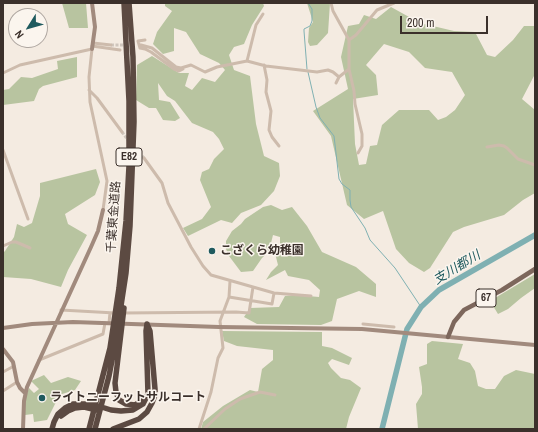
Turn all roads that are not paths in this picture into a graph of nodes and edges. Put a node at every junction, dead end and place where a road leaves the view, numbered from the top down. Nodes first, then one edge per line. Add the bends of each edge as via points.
1 (92, 3) edge
2 (124, 3) edge
3 (129, 3) edge
4 (331, 3) edge
5 (394, 3) edge
6 (263, 14) dead end
7 (145, 40) dead end
8 (349, 40) junction
9 (141, 45) dead end
10 (92, 46) junction
11 (111, 46) tunnel mouth
12 (120, 50) dead end
13 (247, 61) junction
14 (264, 65) junction
15 (184, 67) junction
16 (349, 69) junction
17 (3, 73) edge
18 (339, 77) junction
19 (336, 83) dead end
20 (89, 90) junction
21 (122, 132) tunnel mouth
22 (279, 146) dead end
23 (488, 148) dead end
24 (3, 150) edge
25 (358, 153) dead end
26 (144, 158) tunnel mouth
27 (8, 165) junction
28 (535, 165) edge
29 (3, 167) edge
30 (103, 210) joint
31 (28, 218) dead end
32 (3, 246) edge
33 (30, 248) dead end
34 (535, 270) edge
35 (230, 281) junction
36 (253, 287) junction
37 (274, 293) junction
38 (311, 296) dead end
39 (229, 298) junction
40 (250, 301) junction
41 (62, 310) junction
42 (118, 311) junction
43 (223, 312) junction
44 (56, 323) junction
45 (107, 323) junction
46 (148, 324) junction
47 (220, 327) junction
48 (3, 328) edge
49 (118, 328) junction
50 (364, 329) junction
51 (392, 329) junction
52 (448, 337) junction
53 (535, 345) edge
54 (3, 349) edge
55 (39, 360) junction
56 (14, 366) junction
57 (3, 372) edge
58 (17, 382) junction
59 (155, 389) junction
60 (3, 391) edge
61 (148, 391) junction
62 (25, 392) junction
63 (275, 395) dead end
64 (96, 415) junction
65 (23, 429) edge
66 (52, 429) edge
67 (56, 429) edge
68 (89, 429) edge
69 (94, 429) edge
70 (113, 429) edge
71 (199, 429) edge
72 (204, 429) edge

1 - 10 street via 95,27
2 - 42 highway, 千葉東金道路 / E82 via 129,166
3 - 42 highway, 千葉東金道路 / E82 via 134,130 132,203 127,279
4 - 8 street
5 - 8 street via 377,10
6 - 13 street via 256,25
7 - 15 street via 138,41 140,48 151,52 174,69 181,70
8 - 16 street
9 - 15 street via 152,48 176,67
10 - 11 street
10 - 12 street
10 - 17 street via 16,66
10 - 20 street
13 - 14 street
13 - 15 street via 205,72 191,65
14 - 18 street via 321,72 328,70
14 - 22 street via 266,92 272,115 269,130
16 - 18 street
16 - 25 street via 362,134 362,146
18 - 19 street
20 - 21 street
20 - 30 street via 106,177
23 - 28 street via 504,146 518,159
24 - 27 street
26 - 35 street via 162,183 176,220 203,266 211,275
27 - 29 street
27 - 31 street
30 - 41 street via 93,244
32 - 33 street via 12,242
34 - 52 main road, 67 via 464,310 454,322
35 - 36 street
35 - 39 street
36 - 37 street
36 - 40 street
37 - 38 street
37 - 40 street via 272,304
39 - 40 street
39 - 43 street
40 - 43 street via 249,313
41 - 42 street
41 - 44 street
42 - 43 street
42 - 45 street
42 - 49 highway
42 - 49 highway, 千葉東金道路 / E82
43 - 47 street
44 - 45 street
44 - 48 street
44 - 55 street
45 - 46 street
45 - 55 street via 103,334
46 - 47 street
46 - 59 highway
46 - 61 highway
47 - 50 street
47 - 71 street via 224,348 218,358 211,392
49 - 61 highway via 115,388 117,396 122,402 132,405 141,401
49 - 64 highway, 千葉東金道路 / E82 via 109,376
50 - 51 street
50 - 51 street via 364,324
51 - 52 street via 400,333
52 - 53 street
54 - 56 street via 12,359
55 - 62 street
56 - 57 street
56 - 58 street
58 - 60 street
58 - 62 street
59 - 67 highway via 148,402 136,412 124,415 75,408 62,416
59 - 70 highway via 152,404 144,415
61 - 66 highway via 143,404 129,411 116,411 86,403 72,404 58,414
62 - 65 street
63 - 72 street via 260,392 240,399
64 - 68 highway, 千葉東金道路 / E82
64 - 69 highway, 千葉東金道路 / E82

